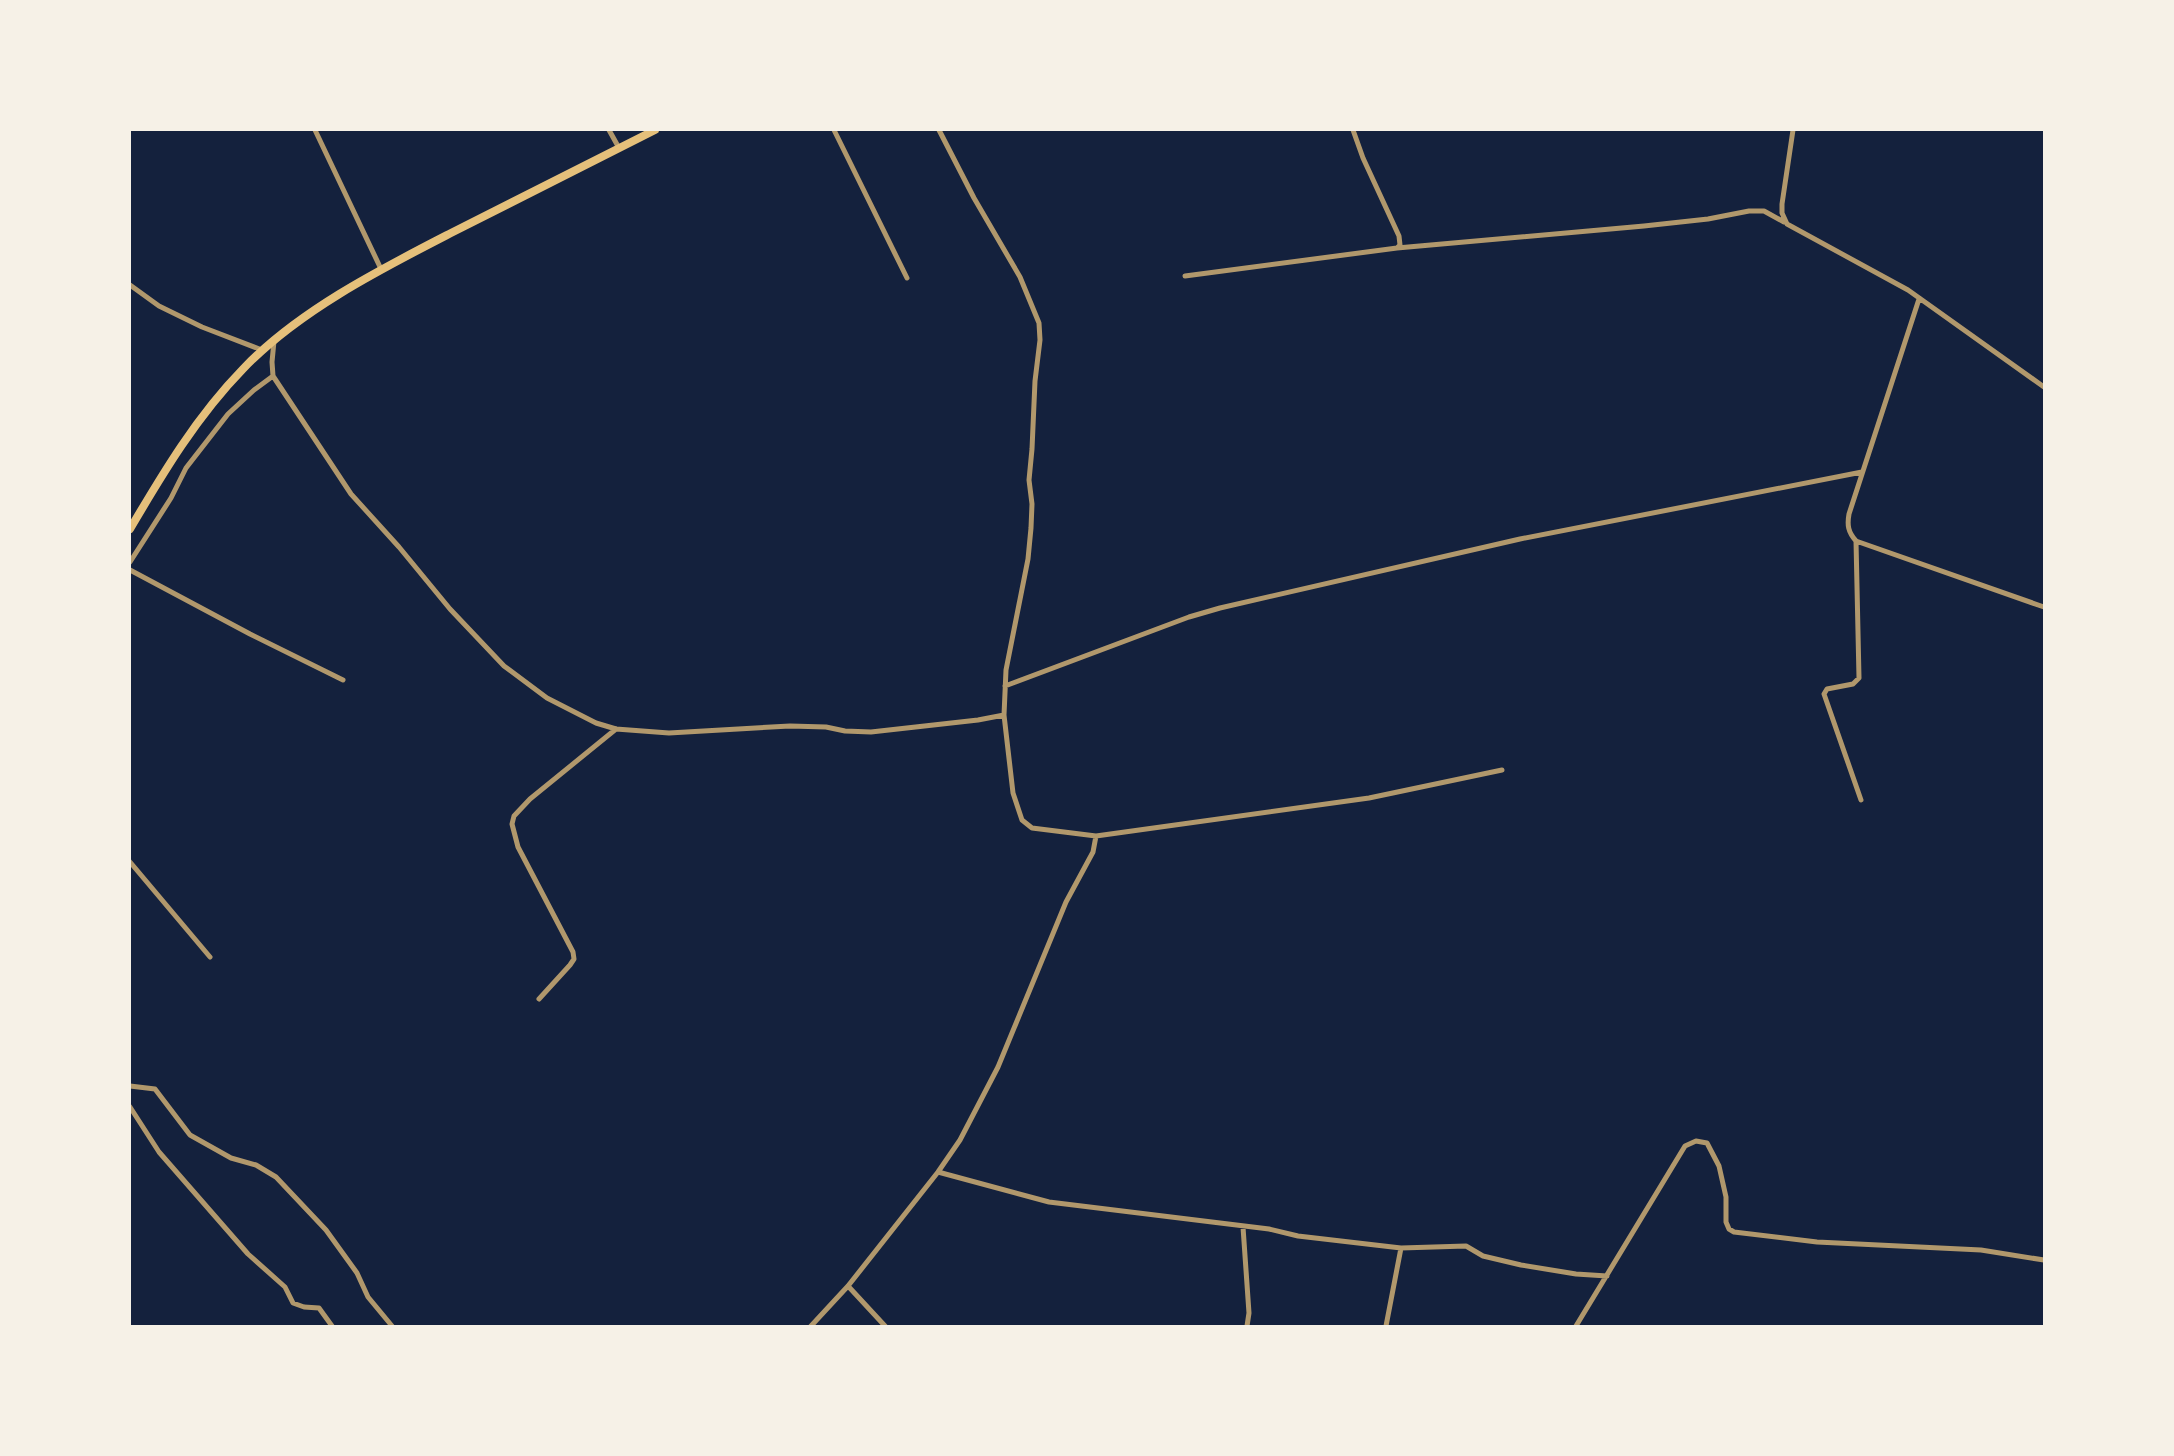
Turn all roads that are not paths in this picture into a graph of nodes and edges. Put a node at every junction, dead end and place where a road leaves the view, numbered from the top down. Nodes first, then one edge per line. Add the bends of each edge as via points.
1 (315, 130) edge
2 (608, 130) edge
3 (655, 130) edge
4 (834, 130) edge
5 (939, 130) edge
6 (1353, 130) edge
7 (1793, 130) edge
8 (619, 148) junction
9 (1787, 224) junction
10 (1397, 248) junction
11 (381, 269) junction
12 (1185, 276) dead end
13 (907, 278) dead end
14 (130, 285) edge
15 (1919, 299) junction
16 (274, 341) junction
17 (262, 350) junction
18 (274, 376) junction
19 (2045, 387) edge
20 (1862, 472) junction
21 (130, 529) edge
22 (1856, 541) junction
23 (130, 562) edge
24 (130, 570) edge
25 (2045, 607) edge
26 (343, 680) dead end
27 (1005, 687) junction
28 (1004, 715) junction
29 (616, 730) junction
30 (1502, 770) dead end
31 (1861, 800) dead end
32 (1096, 836) junction
33 (130, 862) edge
34 (210, 957) dead end
35 (539, 999) dead end
36 (130, 1086) edge
37 (130, 1107) edge
38 (938, 1172) junction
39 (1242, 1227) junction
40 (1401, 1248) junction
41 (2045, 1260) edge
42 (1607, 1276) junction
43 (848, 1286) junction
44 (332, 1326) edge
45 (391, 1326) edge
46 (811, 1326) edge
47 (886, 1326) edge
48 (1247, 1326) edge
49 (1386, 1326) edge
50 (1576, 1326) edge

1 - 11 street
2 - 8 street
3 - 8 main road
4 - 13 street
5 - 27 street via 1020,277 1039,323 1029,480 1031,528
6 - 10 street via 1399,236
7 - 9 street via 1782,204
8 - 11 main road
9 - 10 street via 1764,211 1749,211 1644,226
9 - 15 street
10 - 12 street
11 - 16 main road
14 - 17 street via 159,306
15 - 19 street
15 - 20 street
16 - 17 main road
16 - 18 street
17 - 21 main road via 169,461
18 - 23 street via 228,414 195,457
18 - 29 street via 351,494 496,658 547,698
20 - 22 street via 1848,523
20 - 27 street via 1520,539 1220,608
22 - 25 street
22 - 31 street via 1859,678 1824,694
24 - 26 street
27 - 28 street
28 - 29 street via 871,732 790,726 669,733
28 - 32 street via 1013,793 1022,820 1032,828
29 - 35 street via 514,816 518,847 574,958
30 - 32 street via 1356,800
32 - 38 street via 998,1067
33 - 34 street
36 - 45 street via 155,1088 190,1135 276,1177 326,1230
37 - 44 street via 159,1152 248,1254 285,1287 293,1303 319,1308
38 - 39 street via 1049,1202
38 - 43 street
39 - 40 street
39 - 48 street
40 - 42 street via 1466,1246 1483,1256 1521,1265
40 - 49 street
41 - 42 street via 1981,1250 1829,1243 1734,1232 1726,1222 1719,1166 1707,1143 1696,1141 1685,1146
42 - 50 street
43 - 46 street
43 - 47 street

